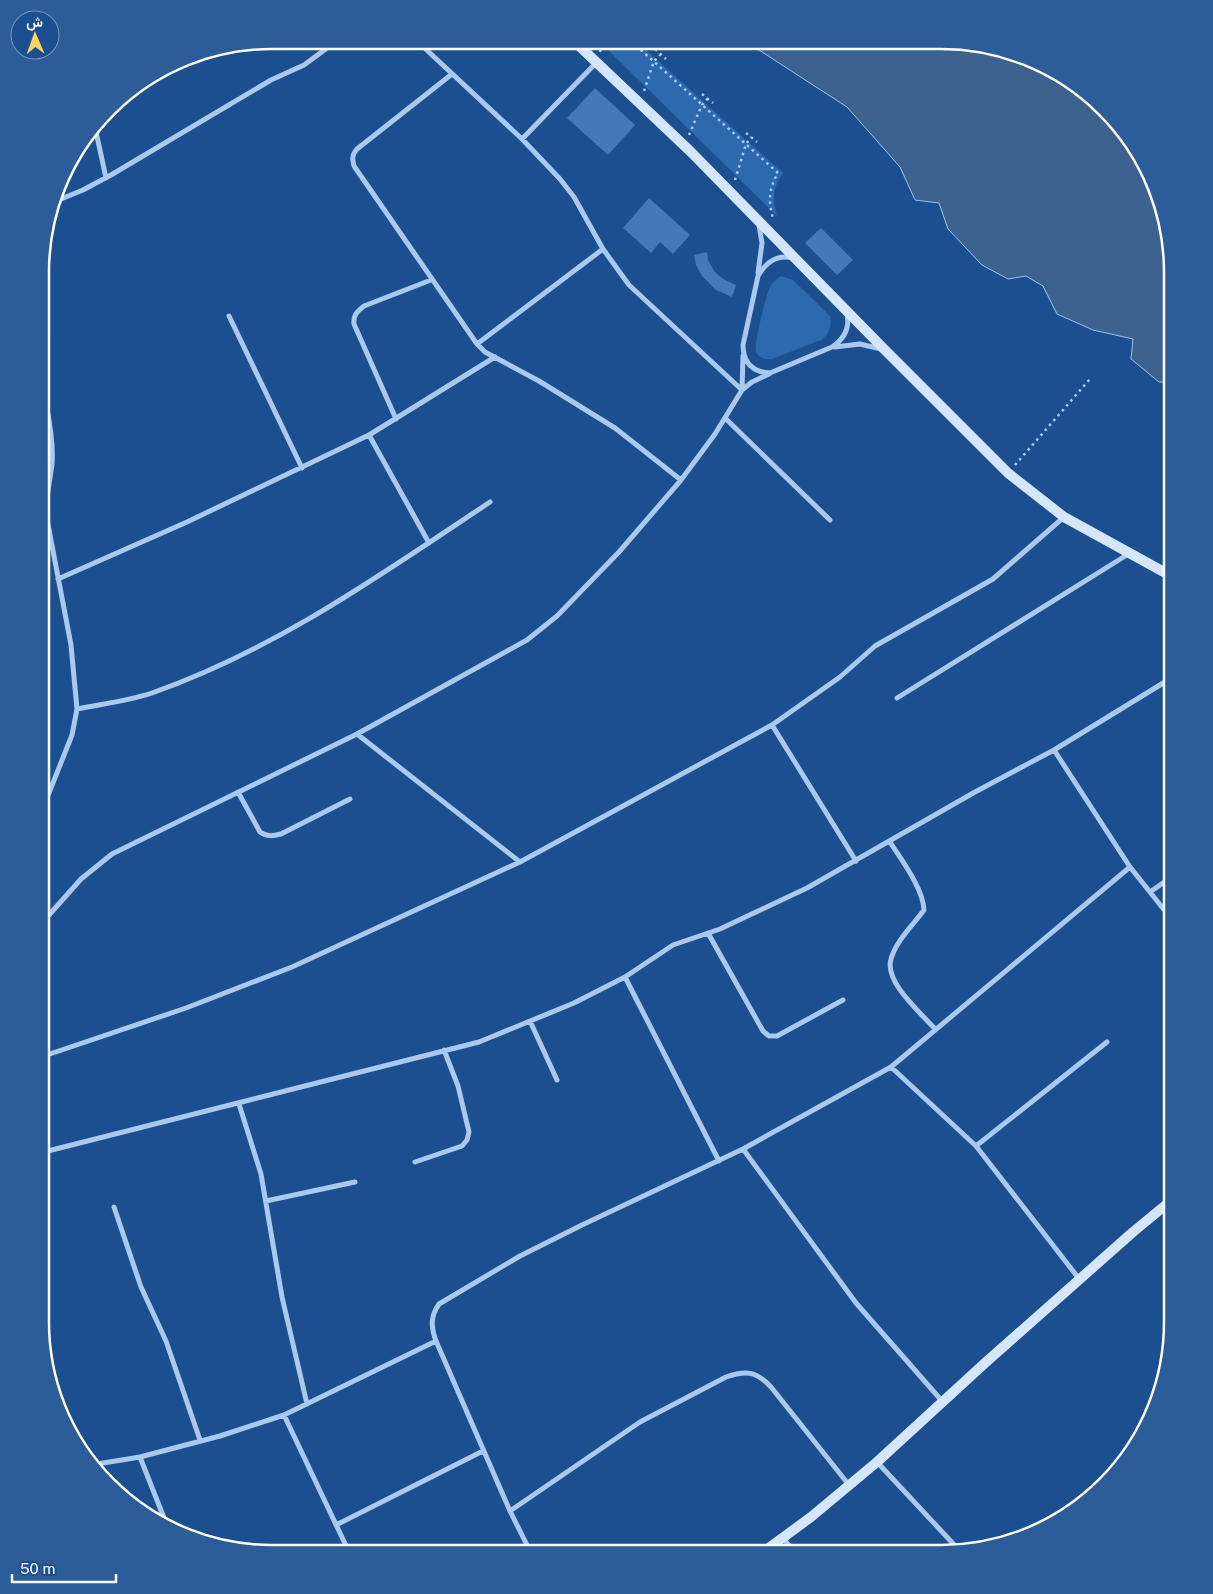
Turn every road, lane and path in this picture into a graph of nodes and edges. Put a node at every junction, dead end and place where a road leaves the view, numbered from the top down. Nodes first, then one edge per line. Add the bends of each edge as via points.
1 (326, 49) edge
2 (426, 49) edge
3 (582, 49) edge
4 (640, 49) edge
5 (655, 49) dead end
6 (661, 54) junction
7 (666, 59) dead end
8 (654, 61) junction
9 (596, 63) junction
10 (452, 74) junction
11 (644, 91) dead end
12 (702, 94) dead end
13 (708, 98) junction
14 (713, 103) dead end
15 (702, 105) junction
16 (746, 133) dead end
17 (97, 134) edge
18 (689, 136) dead end
19 (522, 138) junction
20 (751, 138) junction
21 (756, 142) dead end
22 (746, 144) junction
23 (106, 178) junction
24 (735, 181) dead end
25 (62, 198) edge
26 (773, 219) dead end
27 (758, 220) junction
28 (603, 249) junction
29 (797, 259) junction
30 (758, 276) junction
31 (431, 280) junction
32 (845, 309) junction
33 (230, 316) dead end
34 (477, 344) junction
35 (832, 347) junction
36 (884, 350) junction
37 (743, 352) junction
38 (495, 357) junction
39 (770, 373) junction
40 (1090, 379) dead end
41 (742, 390) junction
42 (725, 418) junction
43 (396, 419) junction
44 (49, 427) edge
45 (369, 436) junction
46 (302, 468) junction
47 (1008, 473) junction
48 (49, 480) edge
49 (681, 480) junction
50 (490, 502) dead end
51 (1064, 516) junction
52 (830, 520) dead end
53 (49, 530) edge
54 (429, 543) junction
55 (1130, 553) junction
56 (1164, 572) edge
57 (58, 579) junction
58 (1164, 683) edge
59 (897, 698) dead end
60 (78, 709) junction
61 (772, 725) junction
62 (357, 734) junction
63 (1054, 750) junction
64 (238, 792) junction
65 (49, 793) edge
66 (350, 799) dead end
67 (890, 842) junction
68 (520, 862) junction
69 (856, 862) junction
70 (1130, 867) junction
71 (1164, 882) edge
72 (1150, 892) junction
73 (1164, 910) edge
74 (49, 915) edge
75 (708, 933) junction
76 (625, 977) junction
77 (843, 1000) dead end
78 (530, 1021) junction
79 (935, 1029) junction
80 (1107, 1042) dead end
81 (444, 1050) junction
82 (49, 1054) edge
83 (891, 1067) junction
84 (558, 1080) dead end
85 (239, 1104) junction
86 (976, 1146) junction
87 (743, 1149) junction
88 (49, 1151) edge
89 (719, 1161) junction
90 (415, 1162) dead end
91 (355, 1182) dead end
92 (266, 1201) junction
93 (1164, 1206) edge
94 (114, 1208) dead end
95 (1080, 1280) junction
96 (436, 1341) junction
97 (942, 1401) junction
98 (306, 1404) junction
99 (284, 1415) junction
100 (200, 1440) junction
101 (483, 1451) junction
102 (140, 1457) junction
103 (877, 1462) junction
104 (100, 1464) edge
105 (849, 1485) junction
106 (510, 1511) junction
107 (164, 1517) edge
108 (336, 1525) junction
109 (783, 1538) junction
110 (346, 1545) edge
111 (527, 1545) edge
112 (774, 1545) edge
113 (789, 1545) edge
114 (954, 1545) edge

1 - 23 street via 304,65 265,84
2 - 10 street
3 - 9 street
4 - 8 path
5 - 6 path
6 - 7 path
6 - 8 path
8 - 11 path
8 - 15 path
9 - 19 street
9 - 27 street
10 - 19 street
10 - 31 street via 357,149 352,159
12 - 13 path
13 - 14 path
13 - 15 path
15 - 18 path
15 - 22 path
16 - 20 path
17 - 23 street
19 - 28 street via 574,197
20 - 21 path
20 - 22 path
22 - 24 path
22 - 26 path via 778,173 770,195
23 - 25 street
27 - 29 street
27 - 30 street via 762,243
28 - 34 street
28 - 41 street via 629,285
29 - 30 street via 778,258 762,268
29 - 32 street
30 - 37 street
31 - 34 street
31 - 43 street via 364,306 353,317
32 - 35 street via 848,325 845,334
32 - 36 street
33 - 46 street
34 - 38 street
35 - 36 street via 860,344
35 - 39 street
36 - 47 street
37 - 39 street via 745,360 755,370
37 - 41 street
38 - 43 street
38 - 49 street via 615,428
39 - 41 street
40 - 47 path
41 - 42 street
42 - 49 street
42 - 52 street
43 - 45 street
44 - 48 street via 52,463
45 - 46 street
45 - 54 street
46 - 57 street
47 - 51 street
49 - 62 street via 597,577 542,629
50 - 54 street
51 - 55 street
51 - 61 street via 993,579 881,643 840,677
53 - 57 street
54 - 60 street via 335,604 228,663 150,694
55 - 56 street
55 - 59 street
57 - 60 street via 71,645
58 - 63 street
60 - 65 street via 72,735
61 - 68 street
61 - 69 street
62 - 64 street
62 - 68 street
63 - 67 street
63 - 70 street
64 - 66 street via 260,832 271,836
64 - 74 street via 112,854 81,879
67 - 69 street
67 - 79 street via 917,887 924,910 896,946 890,960 891,976
68 - 82 street via 292,968
69 - 75 street via 763,910
70 - 72 street
70 - 79 street
71 - 72 street
72 - 73 street
75 - 76 street via 673,945
75 - 77 street via 769,1036 776,1036
76 - 78 street
76 - 89 street
78 - 81 street via 479,1042
78 - 84 street
79 - 83 street
80 - 86 street
81 - 85 street
81 - 90 street via 470,1132 462,1146
83 - 86 street
83 - 87 street
85 - 88 street
85 - 92 street
86 - 95 street
87 - 89 street
87 - 97 street via 856,1303
89 - 96 street via 520,1256 439,1304 433,1312 432,1329
91 - 92 street
92 - 98 street via 282,1297
93 - 95 street
94 - 100 street via 141,1287 166,1341
95 - 97 street
96 - 98 street
96 - 101 street
97 - 103 street
98 - 99 street
99 - 100 street
99 - 108 street
100 - 102 street
101 - 106 street
101 - 108 street
102 - 104 street
102 - 107 street
103 - 105 street
103 - 114 street
105 - 106 street via 771,1387 762,1377 749,1372 726,1377 640,1422
105 - 109 street
106 - 111 street
108 - 110 street
109 - 112 street
109 - 113 street

